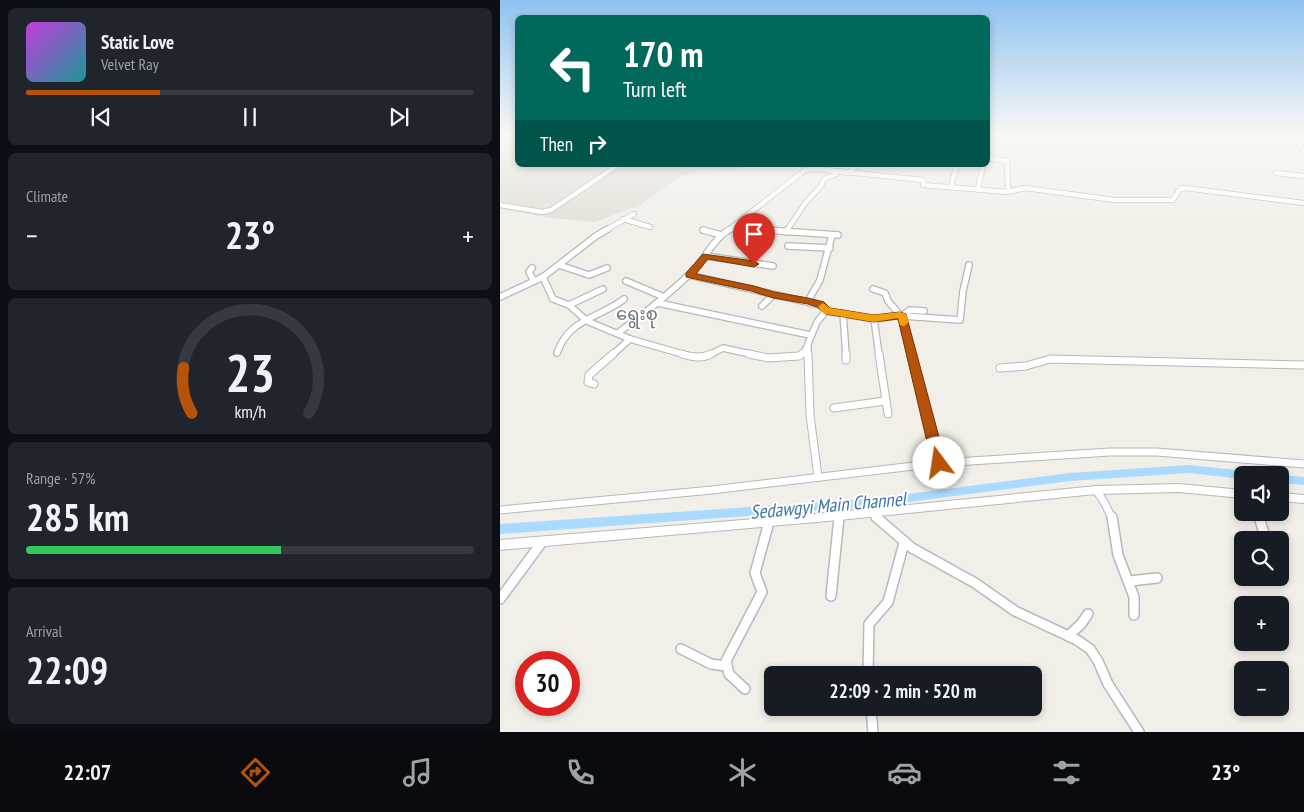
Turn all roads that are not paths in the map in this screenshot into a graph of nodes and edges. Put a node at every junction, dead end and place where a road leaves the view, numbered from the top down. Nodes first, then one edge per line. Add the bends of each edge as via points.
1 (612, 169) edge
2 (814, 169) edge
3 (817, 169) edge
4 (853, 169) edge
5 (956, 169) edge
6 (982, 169) edge
7 (1007, 169) edge
8 (846, 173) junction
9 (1276, 173) dead end
10 (1304, 176) edge
11 (955, 187) junction
12 (978, 189) junction
13 (1008, 192) junction
14 (1304, 203) edge
15 (500, 205) edge
16 (634, 214) dead end
17 (623, 219) junction
18 (650, 227) dead end
19 (730, 229) junction
20 (703, 230) dead end
21 (786, 232) junction
22 (721, 235) junction
23 (832, 235) junction
24 (838, 235) dead end
25 (788, 246) dead end
26 (830, 248) junction
27 (706, 256) junction
28 (559, 265) junction
29 (969, 265) dead end
30 (773, 266) dead end
31 (532, 268) dead end
32 (607, 268) dead end
33 (689, 275) junction
34 (542, 277) junction
35 (534, 281) junction
36 (626, 281) dead end
37 (603, 289) dead end
38 (873, 289) dead end
39 (773, 295) junction
40 (500, 297) edge
41 (664, 297) junction
42 (624, 299) dead end
43 (808, 301) junction
44 (658, 303) junction
45 (569, 305) junction
46 (762, 306) dead end
47 (826, 311) junction
48 (924, 311) dead end
49 (843, 313) junction
50 (901, 316) junction
51 (874, 319) junction
52 (587, 320) junction
53 (618, 333) junction
54 (810, 336) junction
55 (630, 339) junction
56 (808, 346) junction
57 (557, 354) dead end
58 (846, 360) dead end
59 (1304, 364) edge
60 (1000, 368) dead end
61 (594, 384) dead end
62 (885, 401) junction
63 (834, 408) dead end
64 (888, 414) dead end
65 (939, 463) junction
66 (1304, 464) edge
67 (818, 477) junction
68 (1096, 490) junction
69 (1234, 493) edge
70 (1289, 498) edge
71 (1304, 499) edge
72 (500, 510) edge
73 (870, 512) junction
74 (839, 516) junction
75 (769, 522) junction
76 (542, 542) junction
77 (904, 543) junction
78 (500, 545) edge
79 (1157, 578) dead end
80 (1130, 581) junction
81 (831, 596) dead end
82 (500, 599) edge
83 (1088, 614) dead end
84 (1134, 614) dead end
85 (1068, 636) junction
86 (681, 649) dead end
87 (726, 666) junction
88 (868, 666) edge
89 (745, 689) dead end
90 (872, 716) edge
91 (873, 732) edge
92 (1139, 732) edge

1 - 15 street via 551,210 542,212
2 - 19 street via 805,170
3 - 8 street
4 - 8 street
5 - 11 street via 951,186
6 - 12 street
7 - 13 street
8 - 11 street via 923,180 923,185
8 - 21 street via 824,179
9 - 10 street
11 - 12 street
12 - 13 street
13 - 14 street via 1019,188 1115,200 1167,201 1173,200 1184,188
16 - 17 street
17 - 18 street
17 - 28 street
19 - 21 street
19 - 22 street
20 - 22 street
21 - 23 street
22 - 27 street
23 - 24 street
23 - 26 street
25 - 26 street
26 - 43 street via 820,280
27 - 30 street
27 - 33 street
28 - 32 street via 592,276
28 - 34 street
29 - 50 street via 960,320
31 - 35 street via 529,272
33 - 39 street
33 - 41 street
34 - 35 street
34 - 45 street via 552,298
35 - 40 street
36 - 41 street
37 - 45 street
38 - 50 street via 885,293
39 - 43 street
39 - 46 street
41 - 44 street
42 - 52 street
43 - 47 street via 820,304
44 - 53 street
44 - 54 street
45 - 52 street
47 - 49 street
47 - 54 street
48 - 50 street via 910,310
49 - 51 street
49 - 58 street
50 - 51 street
50 - 65 street
51 - 62 street
52 - 53 street
52 - 57 street via 566,337
53 - 55 street
54 - 56 street
55 - 56 street via 693,357 705,357 724,348 768,358 790,358 803,354
55 - 61 street via 588,375 588,382
56 - 67 street via 810,414
59 - 60 street via 1050,359 1026,366
62 - 63 street
62 - 64 street
65 - 66 street via 1157,452
65 - 67 street
67 - 72 street
68 - 69 street via 1179,488
68 - 73 street
68 - 80 street via 1104,499 1112,519 1116,549
70 - 71 street
73 - 74 street
73 - 77 street
74 - 75 street
74 - 81 street
75 - 76 street
75 - 87 street via 755,574 762,592
76 - 78 street
76 - 82 street
77 - 85 street via 975,583 1015,611
77 - 88 street via 888,602 869,624
79 - 80 street
80 - 84 street
83 - 85 street
85 - 92 street via 1090,648 1108,684
86 - 87 street via 717,666
87 - 89 street via 732,679
90 - 91 street

